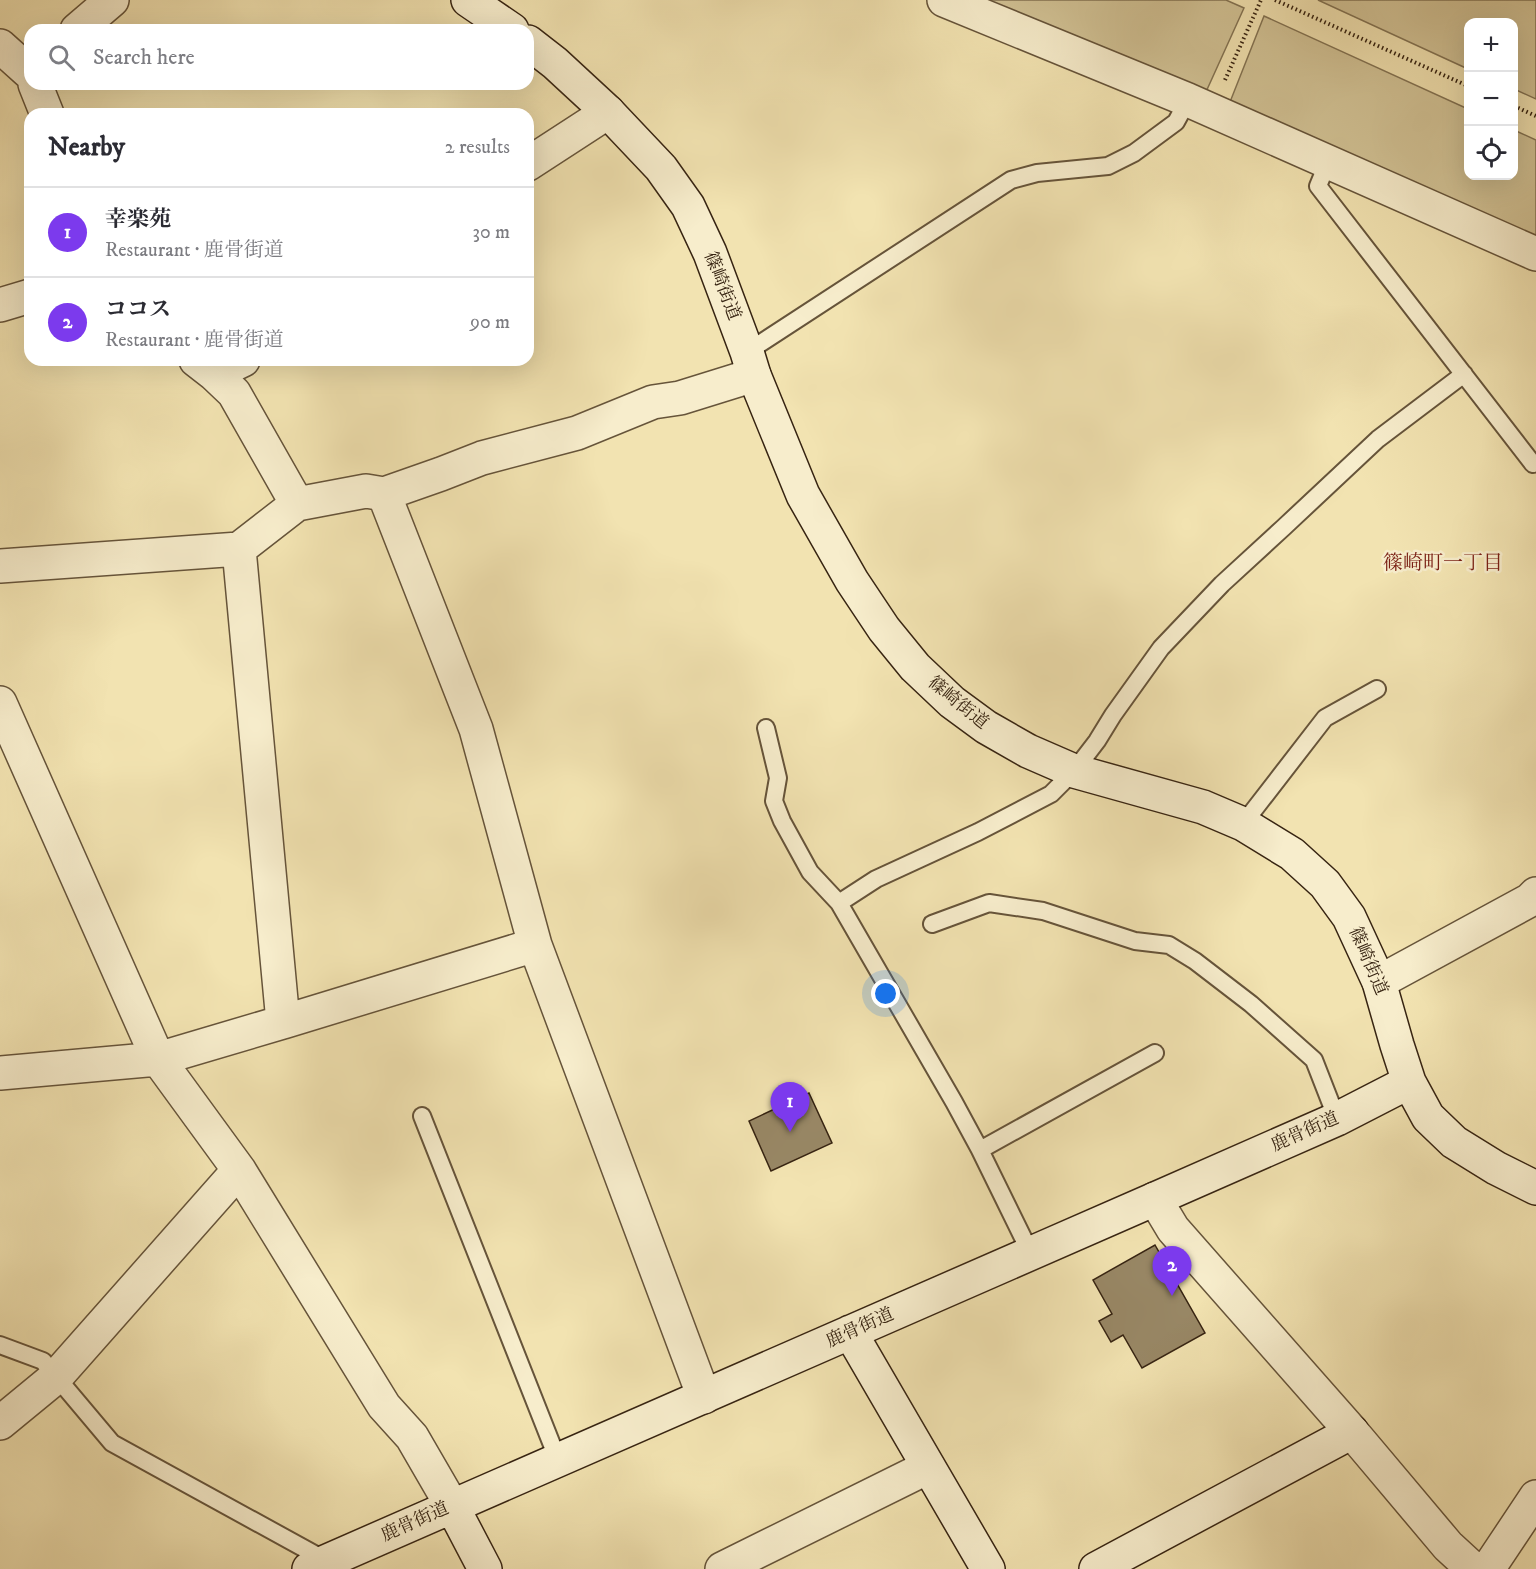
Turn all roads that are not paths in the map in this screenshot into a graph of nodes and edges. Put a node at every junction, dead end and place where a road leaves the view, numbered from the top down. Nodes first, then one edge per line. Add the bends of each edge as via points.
1 (112, 0) edge
2 (468, 0) edge
3 (944, 0) edge
4 (84, 24) edge
5 (503, 24) edge
6 (0, 46) edge
7 (534, 47) edge
8 (24, 67) edge
9 (37, 90) edge
10 (1188, 100) junction
11 (45, 108) edge
12 (608, 112) junction
13 (534, 160) edge
14 (1328, 162) junction
15 (1536, 254) edge
16 (24, 298) edge
17 (0, 305) edge
18 (750, 363) junction
19 (218, 366) edge
20 (1464, 374) junction
21 (1533, 464) dead end
22 (384, 494) junction
23 (297, 504) junction
24 (238, 549) junction
25 (0, 566) edge
26 (1377, 689) dead end
27 (0, 703) edge
28 (766, 728) dead end
29 (1074, 771) junction
30 (1243, 824) junction
31 (1536, 894) edge
32 (839, 903) junction
33 (932, 924) dead end
34 (535, 945) junction
35 (1379, 982) junction
36 (284, 1022) junction
37 (1155, 1053) dead end
38 (158, 1059) junction
39 (0, 1073) edge
40 (1409, 1082) junction
41 (422, 1116) dead end
42 (1337, 1119) junction
43 (980, 1150) junction
44 (239, 1170) junction
45 (1536, 1188) edge
46 (1155, 1199) junction
47 (1031, 1254) junction
48 (850, 1332) junction
49 (0, 1345) edge
50 (56, 1377) junction
51 (705, 1397) junction
52 (0, 1423) edge
53 (1352, 1432) junction
54 (558, 1460) junction
55 (928, 1467) junction
56 (1536, 1497) edge
57 (452, 1506) junction
58 (318, 1565) edge
59 (486, 1569) edge
60 (722, 1569) edge
61 (988, 1569) edge
62 (1096, 1569) edge
63 (1473, 1569) edge
64 (1488, 1569) edge

1 - 4 street
2 - 5 street
3 - 10 street
6 - 8 street
7 - 12 street, 篠崎街道
9 - 11 street
10 - 14 street
10 - 18 lane via 1176,122 1134,153 1108,166 1037,173 1011,180
12 - 13 street
12 - 18 street, 篠崎街道 via 661,168 688,206 710,253
14 - 15 street
14 - 20 lane via 1318,186
16 - 17 street
18 - 22 street via 680,398 652,402 577,433 482,458
18 - 29 street, 篠崎街道 via 803,495 884,629 915,667 952,702 1028,752
19 - 23 street
20 - 21 lane
20 - 29 lane via 1378,439 1222,584 1161,648
22 - 23 street via 366,491
22 - 34 street via 476,729
23 - 24 street
24 - 25 street
24 - 36 street
26 - 30 lane via 1325,718
27 - 38 street
28 - 32 lane via 778,778 774,801 782,821 810,872
29 - 30 street, 篠崎街道 via 1203,807
29 - 32 lane via 1051,794 876,879
30 - 35 street, 篠崎街道 via 1292,854 1326,884 1349,917
31 - 35 street
32 - 43 lane
33 - 42 lane via 989,903 1043,911 1135,941 1169,945 1251,1004 1314,1060
34 - 36 street
34 - 51 street
35 - 40 street, 篠崎街道
36 - 38 street
37 - 43 lane
38 - 39 street
38 - 44 street
40 - 42 street, 鹿骨街道
40 - 45 street, 篠崎街道 via 1428,1118 1454,1142
41 - 54 lane
42 - 46 street, 鹿骨街道
43 - 47 lane
44 - 50 street
44 - 57 street via 384,1406 412,1437
46 - 47 street, 鹿骨街道
46 - 53 street via 1173,1229
47 - 48 street, 鹿骨街道
48 - 51 street, 鹿骨街道
48 - 55 street
49 - 50 lane via 43,1361
50 - 52 street
50 - 58 lane via 112,1443
51 - 54 street, 鹿骨街道
53 - 62 street
53 - 63 street via 1448,1546
54 - 57 street, 鹿骨街道
55 - 60 street
55 - 61 street
56 - 64 street
57 - 58 street, 鹿骨街道
57 - 59 street

